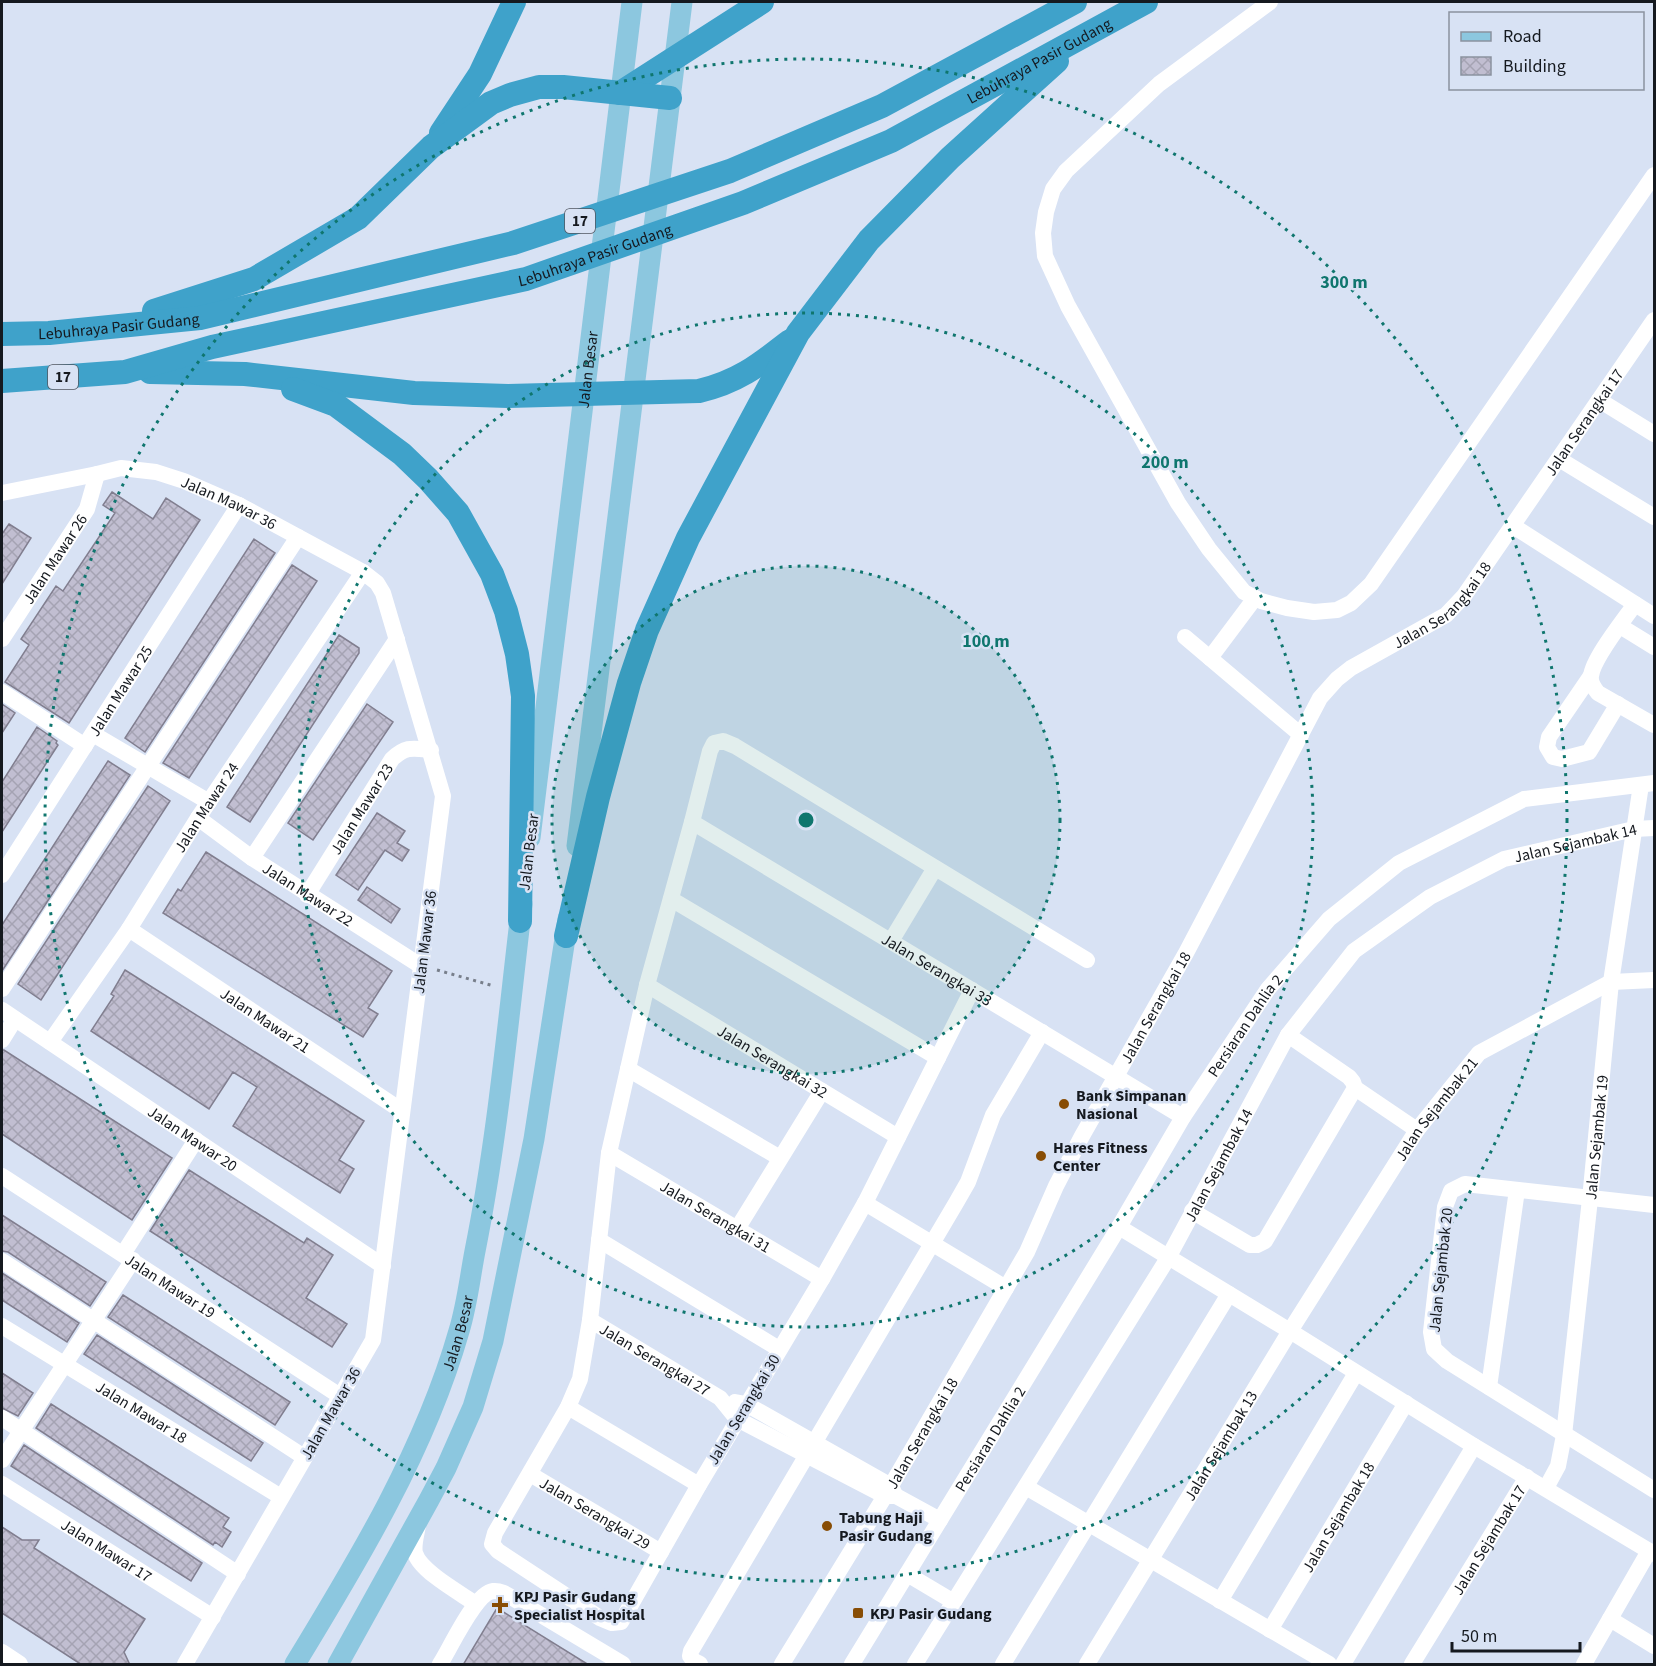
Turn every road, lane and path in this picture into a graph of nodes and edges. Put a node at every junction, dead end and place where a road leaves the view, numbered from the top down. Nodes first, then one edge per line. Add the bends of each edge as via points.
1 (514, 2) edge
2 (632, 2) edge
3 (682, 2) edge
4 (762, 2) edge
5 (1075, 2) edge
6 (1146, 2) edge
7 (1270, 2) edge
8 (1087, 34) junction
9 (674, 58) junction
10 (620, 93) junction
11 (670, 98) junction
12 (431, 147) junction
13 (1654, 175) edge
14 (1654, 320) edge
15 (49, 333) junction
16 (798, 333) junction
17 (2, 334) edge
18 (1648, 342) edge
19 (125, 372) junction
20 (246, 374) junction
21 (2, 381) edge
22 (633, 393) junction
23 (583, 394) junction
24 (1599, 400) junction
25 (1654, 434) edge
26 (1559, 459) junction
27 (97, 474) junction
28 (2, 493) edge
29 (239, 505) junction
30 (1654, 517) edge
31 (1513, 526) junction
32 (298, 537) junction
33 (363, 572) junction
34 (1255, 598) junction
35 (1635, 604) junction
36 (1654, 616) edge
37 (1620, 626) junction
38 (1185, 637) dead end
39 (2, 639) edge
40 (397, 639) junction
41 (1654, 647) edge
42 (1210, 658) junction
43 (1590, 678) junction
44 (2, 692) edge
45 (1618, 704) junction
46 (1654, 725) edge
47 (1301, 735) junction
48 (89, 740) junction
49 (430, 750) junction
50 (148, 766) junction
51 (1648, 784) edge
52 (208, 802) junction
53 (198, 818) junction
54 (692, 822) junction
55 (1654, 828) edge
56 (1634, 829) junction
57 (252, 858) junction
58 (935, 868) junction
59 (2, 876) edge
60 (307, 895) junction
61 (671, 899) junction
62 (520, 921) junction
63 (129, 929) junction
64 (566, 936) junction
65 (891, 941) junction
66 (1087, 960) dead end
67 (421, 966) junction
68 (1654, 980) edge
69 (1611, 981) junction
70 (647, 985) junction
71 (2, 989) edge
72 (972, 990) junction
73 (512, 993) junction
74 (8, 1015) edge
75 (1042, 1032) junction
76 (1288, 1035) junction
77 (2, 1040) edge
78 (50, 1042) junction
79 (938, 1058) junction
80 (628, 1069) junction
81 (1116, 1076) junction
82 (1355, 1088) junction
83 (822, 1091) junction
84 (402, 1111) junction
85 (1184, 1117) junction
86 (1416, 1130) junction
87 (898, 1137) junction
88 (196, 1140) junction
89 (609, 1153) junction
90 (780, 1158) junction
91 (2, 1176) edge
92 (1517, 1190) junction
93 (1590, 1199) junction
94 (865, 1203) junction
95 (1654, 1205) edge
96 (1192, 1211) junction
97 (1119, 1227) junction
98 (737, 1229) junction
99 (599, 1240) junction
100 (933, 1243) junction
101 (128, 1257) junction
102 (1168, 1258) junction
103 (2, 1261) edge
104 (383, 1266) junction
105 (822, 1279) junction
106 (1006, 1288) junction
107 (1229, 1294) junction
108 (93, 1319) junction
109 (590, 1320) junction
110 (2, 1326) edge
111 (1290, 1331) junction
112 (779, 1349) junction
113 (63, 1364) junction
114 (1356, 1372) junction
115 (1488, 1387) junction
116 (340, 1396) junction
117 (1407, 1403) junction
118 (568, 1407) junction
119 (742, 1411) junction
120 (2, 1418) edge
121 (20, 1430) junction
122 (1564, 1435) junction
123 (1474, 1446) junction
124 (812, 1450) junction
125 (304, 1457) junction
126 (2, 1460) edge
127 (530, 1474) junction
128 (1527, 1477) junction
129 (2, 1484) edge
130 (699, 1485) junction
131 (1026, 1487) junction
132 (1546, 1488) junction
133 (1654, 1490) edge
134 (890, 1493) junction
135 (281, 1497) junction
136 (940, 1520) junction
137 (418, 1521) junction
138 (1089, 1524) junction
139 (660, 1552) junction
140 (1652, 1553) edge
141 (1150, 1559) junction
142 (238, 1574) junction
143 (908, 1574) junction
144 (1220, 1601) junction
145 (954, 1602) junction
146 (476, 1604) junction
147 (213, 1617) junction
148 (1610, 1619) junction
149 (1270, 1630) junction
150 (1654, 1646) edge
151 (2, 1652) edge
152 (1328, 1664) edge
153 (20, 1665) edge
154 (185, 1665) edge
155 (296, 1665) edge
156 (338, 1665) edge
157 (441, 1665) edge
158 (623, 1665) edge
159 (700, 1665) edge
160 (782, 1665) edge
161 (852, 1665) edge
162 (915, 1665) edge
163 (1003, 1665) edge
164 (1087, 1665) edge
165 (1342, 1665) edge
166 (1412, 1665) edge
167 (1584, 1665) edge

1 - 12 highway via 480,74
2 - 10 main road, Jalan Besar
3 - 9 main road
4 - 9 highway
5 - 15 highway, Lebuhraya Pasir Gudang / 17 via 871,111 730,171 513,243 201,318
6 - 8 highway, Lebuhraya Pasir Gudang / 17
7 - 34 street via 1159,84 1066,171 1053,189 1043,233 1045,256 1068,306 1178,503 1209,549 1244,592
8 - 16 highway via 950,158 869,240
8 - 19 highway, Lebuhraya Pasir Gudang / 17 via 891,141 721,211 525,279 212,347
9 - 10 highway
9 - 11 main road
10 - 11 highway
10 - 12 highway via 539,87 510,94 491,103
10 - 23 main road, Jalan Besar
11 - 22 main road
12 - 15 highway via 358,218 254,279 172,307
13 - 34 street via 1371,584 1337,610 1314,612
14 - 18 street, Jalan Serangkai 17
15 - 17 highway, Lebuhraya Pasir Gudang / 17
16 - 22 highway via 753,370 719,386 699,391
16 - 64 highway via 688,538 647,630 598,797
18 - 24 street, Jalan Serangkai 17
19 - 20 highway
19 - 21 highway, Lebuhraya Pasir Gudang / 17
20 - 23 highway via 414,393
20 - 62 highway via 336,405 402,454 458,513 492,574 517,654 523,696
22 - 23 highway
22 - 64 main road
23 - 62 main road, Jalan Besar
24 - 25 street
24 - 26 street, Jalan Serangkai 17
26 - 30 street
26 - 31 street, Jalan Serangkai 17
27 - 28 street, Jalan Mawar 36
27 - 29 street, Jalan Mawar 36 via 121,468 156,472
27 - 39 street, Jalan Mawar 26 via 87,509
29 - 32 street, Jalan Mawar 36
29 - 48 street, Jalan Mawar 25
31 - 35 street
31 - 47 street, Jalan Serangkai 18 via 1446,615 1337,679 1320,698
32 - 33 street, Jalan Mawar 36
32 - 50 street
33 - 40 street, Jalan Mawar 36 via 383,593
33 - 52 street, Jalan Mawar 24
34 - 42 street
35 - 36 street
35 - 37 street
37 - 41 street
37 - 43 street via 1595,663
38 - 42 street
40 - 49 street, Jalan Mawar 36
40 - 57 street
42 - 47 street
43 - 45 street via 1598,693
43 - 45 street via 1549,737 1547,747 1553,757 1562,759 1589,752
44 - 48 street
45 - 46 street
47 - 81 street, Jalan Serangkai 18
48 - 50 street
48 - 59 street, Jalan Mawar 25
49 - 60 street, Jalan Mawar 23 via 410,748 392,759
49 - 67 street, Jalan Mawar 36 via 443,796
50 - 52 street
50 - 71 street
51 - 56 street, Jalan Sejambak 19
51 - 85 street, Persiaran Dahlia 2 via 1524,800 1400,863 1329,919 1268,989
52 - 53 street, Jalan Mawar 24
53 - 57 street, Jalan Mawar 22
53 - 63 street, Jalan Mawar 24
54 - 58 street via 710,751 714,743 723,741
54 - 61 street
54 - 65 street, Jalan Serangkai 33
55 - 56 street, Jalan Sejambak 14
56 - 69 street, Jalan Sejambak 19
56 - 76 street, Jalan Sejambak 14 via 1504,859 1430,897 1354,951
57 - 60 street, Jalan Mawar 22
58 - 65 street
58 - 66 street
60 - 67 street, Jalan Mawar 22
61 - 70 street
61 - 79 street
62 - 73 main road, Jalan Besar
63 - 78 street, Jalan Mawar 24
63 - 84 street, Jalan Mawar 21
64 - 137 main road via 534,1139 493,1341 473,1407
65 - 72 street, Jalan Serangkai 33
67 - 73 path
67 - 84 street, Jalan Mawar 36
68 - 69 street, Jalan Sejambak 21
69 - 86 street, Jalan Sejambak 21 via 1479,1053
69 - 93 street, Jalan Sejambak 19
70 - 80 street
70 - 83 street, Jalan Serangkai 32
72 - 75 street, Jalan Serangkai 33
72 - 79 street, Jalan Serangkai 30
73 - 155 main road, Jalan Besar via 486,1196 460,1330 433,1407 400,1480
74 - 77 street
74 - 78 street, Jalan Mawar 20
75 - 81 street, Jalan Serangkai 33
75 - 100 street via 993,1115 968,1182
76 - 82 street via 1349,1077
76 - 96 street, Jalan Sejambak 14
78 - 88 street, Jalan Mawar 20
79 - 87 street, Jalan Serangkai 30
80 - 89 street
80 - 90 street
81 - 85 street, Jalan Serangkai 33
81 - 106 street, Jalan Serangkai 18
82 - 86 street
82 - 96 street via 1265,1241 1250,1245
83 - 87 street, Jalan Serangkai 32
83 - 90 street
84 - 104 street, Jalan Mawar 36
85 - 97 street, Persiaran Dahlia 2
86 - 111 street, Jalan Sejambak 21
87 - 94 street, Jalan Serangkai 30
88 - 101 street
88 - 104 street, Jalan Mawar 20
89 - 98 street, Jalan Serangkai 31
89 - 99 street
90 - 98 street
91 - 101 street, Jalan Mawar 19
92 - 93 street
92 - 115 street
92 - 115 street, Jalan Sejambak 20 via 1465,1184 1451,1191 1445,1207 1431,1332 1434,1349
93 - 95 street
93 - 122 street, Jalan Sejambak 19
94 - 100 street
94 - 105 street, Jalan Serangkai 30
96 - 102 street, Jalan Sejambak 14
97 - 102 street
97 - 136 street, Persiaran Dahlia 2
98 - 105 street, Jalan Serangkai 31
99 - 109 street
99 - 112 street
100 - 106 street
100 - 124 street
101 - 108 street
101 - 116 street, Jalan Mawar 19
102 - 107 street
102 - 131 street, Jalan Sejambak 14
103 - 108 street
104 - 116 street, Jalan Mawar 36 via 373,1340
105 - 112 street, Jalan Serangkai 30
106 - 134 street, Jalan Serangkai 18
107 - 111 street
107 - 138 street
108 - 113 street
108 - 125 street
109 - 118 street via 580,1379
109 - 119 street, Jalan Serangkai 27
110 - 113 street, Jalan Mawar 18
111 - 114 street
111 - 141 street, Jalan Sejambak 13
112 - 119 street, Jalan Serangkai 30
113 - 121 street
113 - 135 street, Jalan Mawar 18
114 - 117 street
114 - 144 street
115 - 122 street
116 - 125 street, Jalan Mawar 36
117 - 123 street
117 - 149 street, Jalan Sejambak 18
118 - 127 street
118 - 130 street
119 - 124 street, Jalan Serangkai 27
119 - 130 street, Jalan Serangkai 30
120 - 121 street
121 - 126 street
121 - 142 street
122 - 132 street, Jalan Sejambak 19 via 1558,1466
122 - 133 street
123 - 128 street
123 - 165 street
124 - 134 street, Jalan Serangkai 27
124 - 159 street via 691,1651 690,1656
125 - 135 street, Jalan Mawar 36
127 - 139 street, Jalan Serangkai 29
127 - 139 street, Jalan Serangkai 30 via 492,1544 600,1618 621,1622
128 - 132 street
128 - 166 street, Jalan Sejambak 17
129 - 147 street, Jalan Mawar 17
130 - 139 street, Jalan Serangkai 30
131 - 138 street
131 - 145 street, Jalan Sejambak 14
132 - 140 street
134 - 136 street, Jalan Serangkai 27
134 - 160 street, Jalan Serangkai 18
135 - 142 street, Jalan Mawar 36
136 - 143 street, Persiaran Dahlia 2
137 - 146 street via 415,1551 420,1562
137 - 156 main road
138 - 141 street
138 - 163 street
140 - 148 street
141 - 144 street
141 - 164 street, Jalan Sejambak 13
142 - 147 street, Jalan Mawar 36
143 - 145 street
143 - 161 street, Persiaran Dahlia 2
144 - 149 street
145 - 162 street, Jalan Sejambak 14
146 - 157 street
146 - 158 street via 494,1591 504,1593
147 - 154 street, Jalan Mawar 36
148 - 150 street
148 - 167 street
149 - 152 street
151 - 153 street

